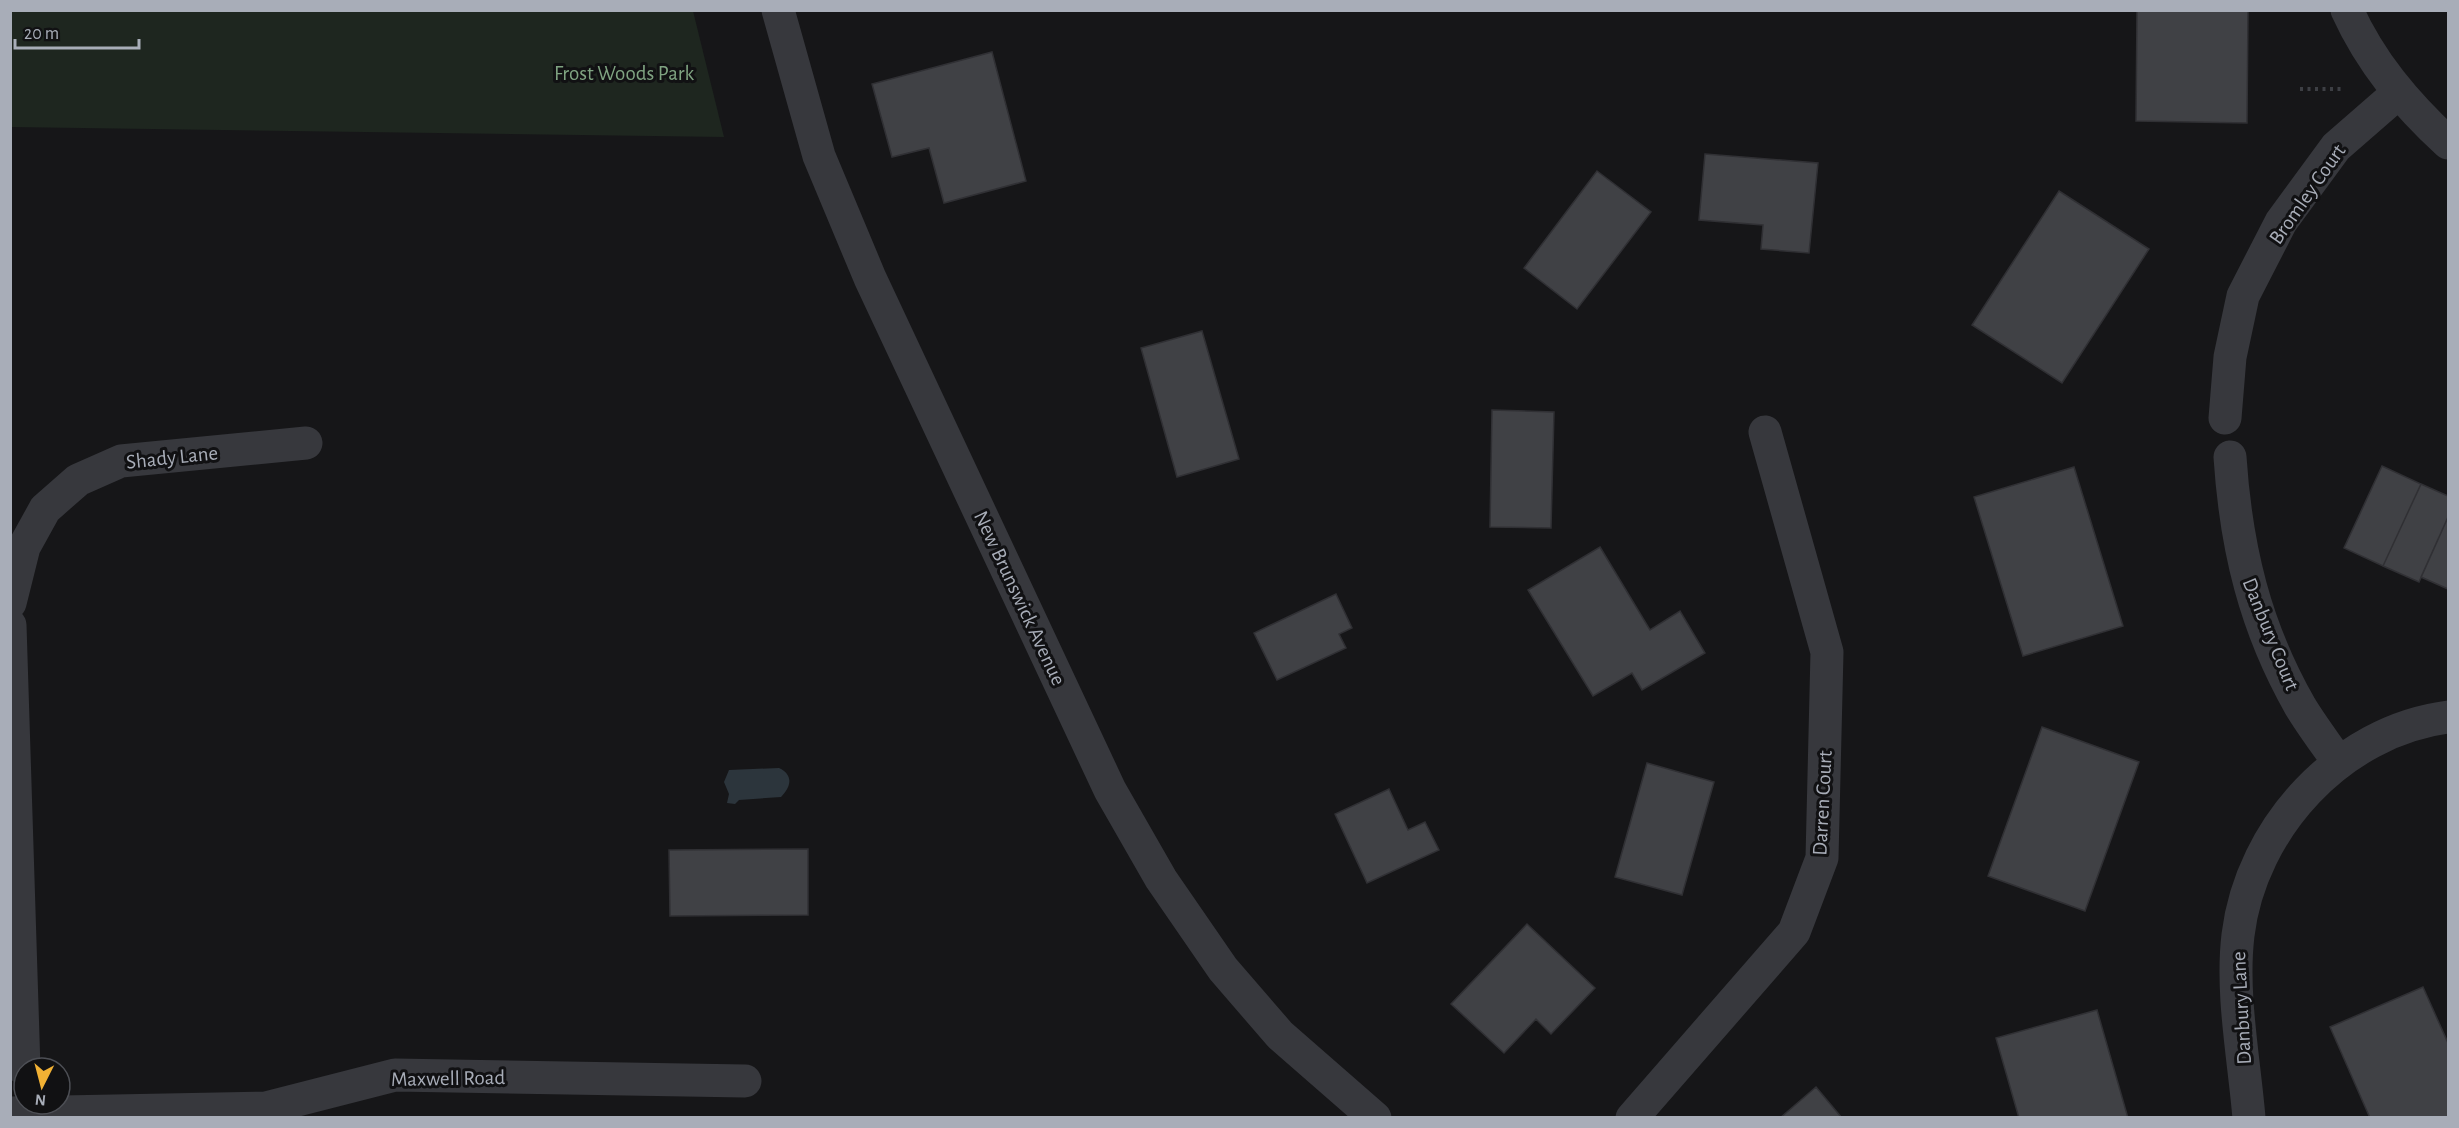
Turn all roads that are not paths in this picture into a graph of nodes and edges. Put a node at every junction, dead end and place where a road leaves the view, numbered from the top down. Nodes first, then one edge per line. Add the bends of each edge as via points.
1 (778, 10) edge
2 (2347, 10) edge
3 (2397, 93) junction
4 (2448, 143) edge
5 (2225, 418) dead end
6 (1765, 432) dead end
7 (306, 443) dead end
8 (2230, 457) dead end
9 (10, 603) edge
10 (10, 625) edge
11 (2448, 717) edge
12 (2339, 763) junction
13 (24, 1056) edge
14 (745, 1081) dead end
15 (72, 1111) edge
16 (267, 1113) edge
17 (1375, 1118) edge
18 (1632, 1118) edge
19 (2249, 1118) edge

1 - 17 street, New Brunswick Avenue via 819,156 870,278 1110,790 1161,879 1223,969 1280,1035
2 - 3 street
3 - 4 street
3 - 5 street, Bromley Court via 2336,147 2281,222 2243,296 2230,357
6 - 18 street, Darren Court via 1827,652 1822,858 1794,932
7 - 9 street, Shady Lane via 121,461 78,480 45,509 24,546
8 - 12 street, Danbury Court via 2239,541 2257,612 2276,661 2301,708
10 - 13 street
11 - 12 street, Danbury Lane via 2392,733
12 - 19 street, Danbury Lane via 2306,793 2273,834 2243,907 2236,960
14 - 16 street, Maxwell Road via 395,1076
15 - 16 street, Maxwell Road

